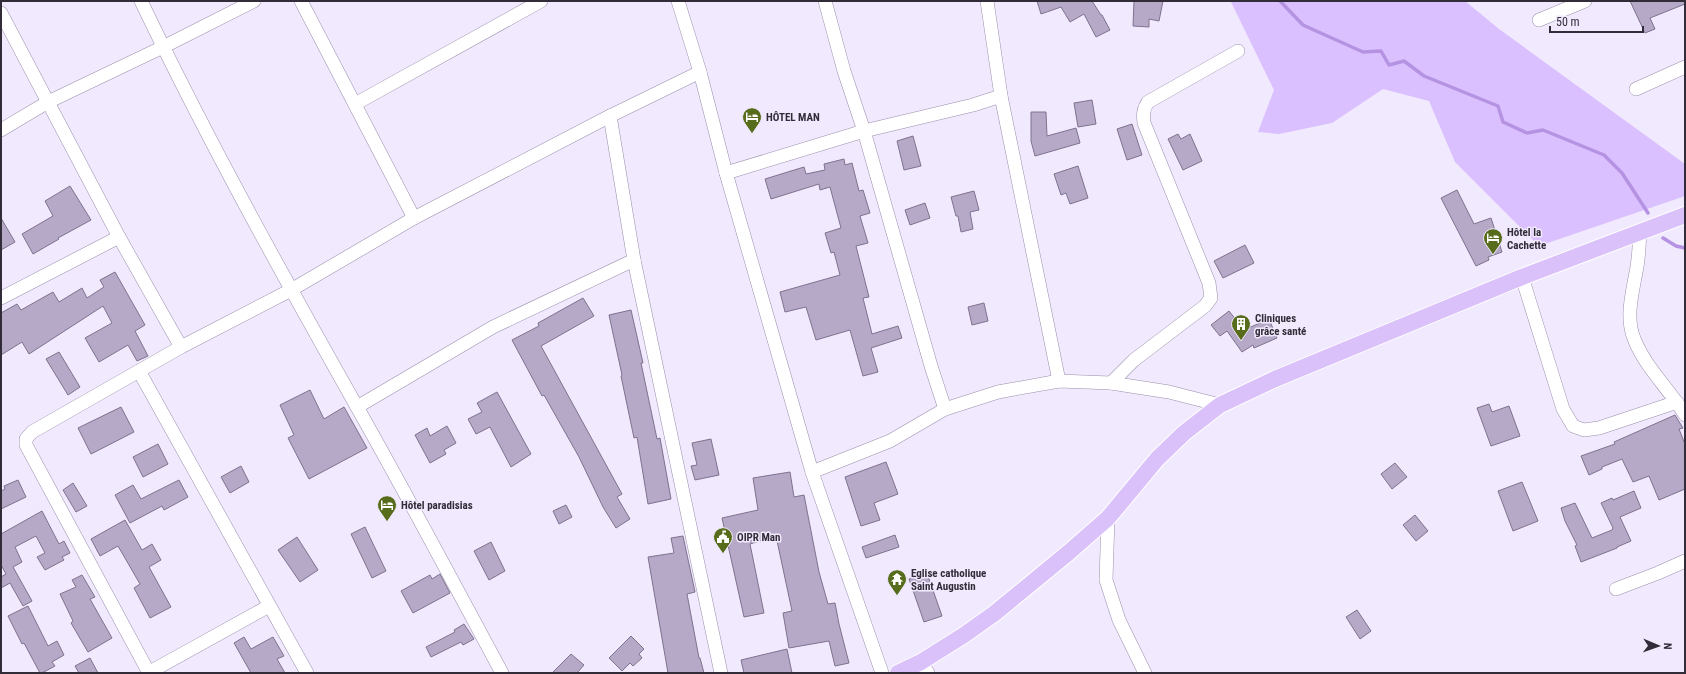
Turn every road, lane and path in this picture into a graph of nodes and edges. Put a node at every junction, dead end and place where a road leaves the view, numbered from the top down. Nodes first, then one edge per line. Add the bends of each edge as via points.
1 (141, 1) edge
2 (254, 1) edge
3 (300, 1) edge
4 (541, 1) edge
5 (678, 1) edge
6 (825, 1) edge
7 (1585, 1) edge
8 (991, 3) edge
9 (1, 13) edge
10 (1539, 20) dead end
11 (163, 47) junction
12 (1238, 51) dead end
13 (1685, 67) edge
14 (700, 72) junction
15 (1636, 89) dead end
16 (1001, 96) junction
17 (48, 102) junction
18 (355, 104) junction
19 (610, 116) junction
20 (1, 130) edge
21 (864, 131) junction
22 (726, 173) junction
23 (1685, 215) edge
24 (414, 218) junction
25 (1640, 232) junction
26 (119, 237) junction
27 (634, 260) junction
28 (1522, 277) junction
29 (291, 290) junction
30 (1, 298) edge
31 (180, 347) junction
32 (139, 370) junction
33 (1059, 381) junction
34 (1111, 383) junction
35 (1677, 402) junction
36 (1220, 405) junction
37 (357, 407) junction
38 (945, 409) junction
39 (1685, 415) edge
40 (812, 472) junction
41 (1108, 518) junction
42 (1685, 561) edge
43 (1616, 589) dead end
44 (270, 606) junction
45 (925, 668) edge
46 (149, 673) edge
47 (307, 673) edge
48 (502, 673) edge
49 (721, 673) edge
50 (882, 673) edge
51 (898, 673) edge
52 (1144, 673) edge

1 - 11 street
2 - 11 street
3 - 18 street
4 - 18 street
5 - 14 street
6 - 21 street
7 - 10 street
8 - 16 street
9 - 17 street
11 - 17 street
11 - 29 street
12 - 34 street via 1145,106 1144,123 1209,283 1211,298 1205,306 1134,360
13 - 15 street
14 - 19 street
14 - 22 street
16 - 21 street
16 - 33 street
17 - 20 street
17 - 26 street
18 - 24 street
19 - 24 street
19 - 27 street
21 - 22 street
21 - 38 street
22 - 40 street
23 - 25 main road
24 - 29 street
25 - 28 main road
25 - 35 street via 1637,270 1630,301 1634,340
26 - 30 street
26 - 31 street
27 - 37 street via 493,327
27 - 49 street
28 - 35 street via 1563,409 1573,426 1584,430 1599,428
28 - 36 main road via 1275,379
29 - 31 street
29 - 37 street
31 - 32 street
32 - 44 street
32 - 46 street via 32,432 26,439 26,445
33 - 34 street
33 - 38 street via 998,392
34 - 36 street via 1169,392
35 - 39 street
36 - 41 main road via 1184,433 1157,459
37 - 48 street
38 - 40 street via 890,441
40 - 50 street
41 - 45 main road
41 - 52 street via 1106,580 1119,620
42 - 43 street
44 - 46 street
44 - 47 street
45 - 51 main road

